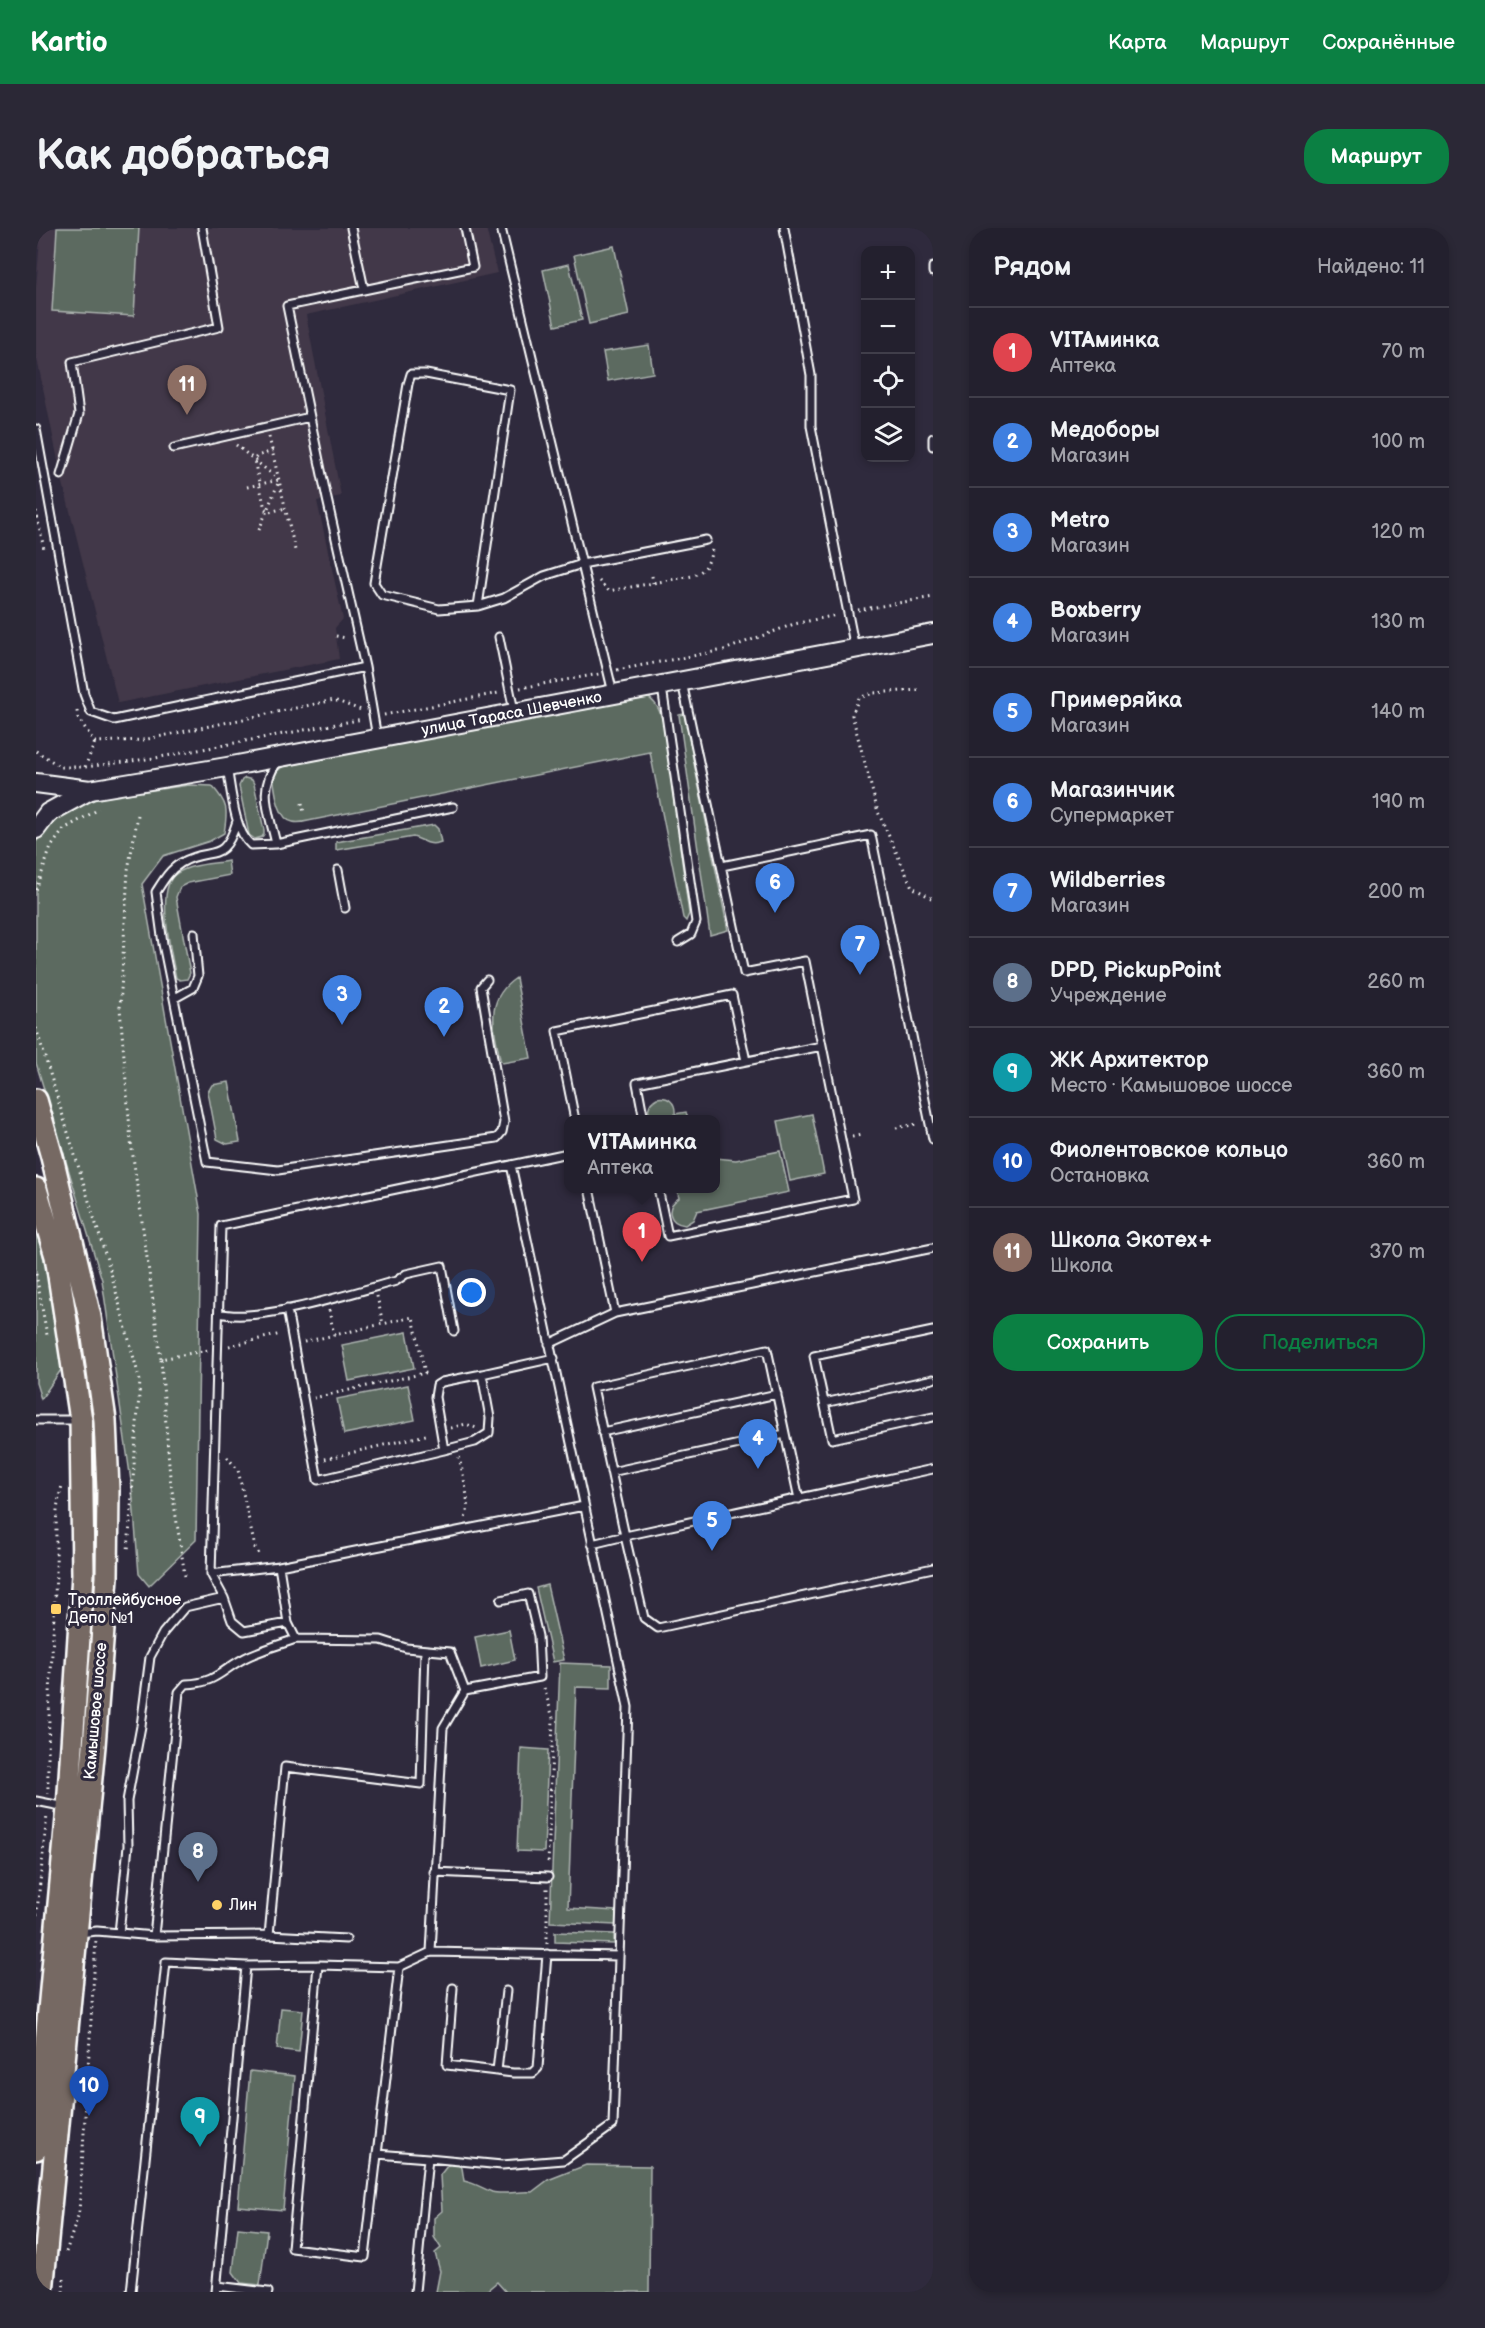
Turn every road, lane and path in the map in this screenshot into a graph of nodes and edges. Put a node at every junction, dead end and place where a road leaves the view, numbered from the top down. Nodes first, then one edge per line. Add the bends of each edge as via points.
1 (202, 228) edge
2 (351, 228) edge
3 (465, 228) edge
4 (501, 228) edge
5 (784, 228) edge
6 (364, 289) junction
7 (310, 417) junction
8 (267, 426) junction
9 (36, 429) edge
10 (933, 438) edge
11 (236, 445) dead end
12 (933, 446) edge
13 (174, 448) dead end
14 (273, 451) junction
15 (254, 460) junction
16 (61, 475) dead end
17 (279, 480) junction
18 (260, 484) junction
19 (247, 487) dead end
20 (286, 508) junction
21 (36, 511) edge
22 (267, 511) junction
23 (259, 530) dead end
24 (706, 540) dead end
25 (295, 550) dead end
26 (712, 550) dead end
27 (46, 558) dead end
28 (591, 563) junction
29 (582, 564) junction
30 (652, 576) dead end
31 (652, 583) junction
32 (933, 597) edge
33 (478, 606) junction
34 (848, 612) junction
35 (933, 634) edge
36 (498, 637) dead end
37 (855, 649) junction
38 (365, 667) junction
39 (608, 672) junction
40 (682, 680) junction
41 (662, 684) junction
42 (511, 690) junction
43 (918, 690) dead end
44 (613, 693) junction
45 (76, 706) dead end
46 (514, 712) junction
47 (373, 717) junction
48 (377, 738) junction
49 (95, 742) junction
50 (36, 751) edge
51 (281, 756) junction
52 (85, 767) junction
53 (226, 767) junction
54 (36, 783) edge
55 (90, 790) junction
56 (302, 803) dead end
57 (453, 807) dead end
58 (99, 809) dead end
59 (304, 813) dead end
60 (138, 815) dead end
61 (237, 821) junction
62 (36, 829) edge
63 (276, 844) junction
64 (722, 866) junction
65 (338, 870) dead end
66 (36, 890) edge
67 (933, 899) edge
68 (345, 908) dead end
69 (194, 933) dead end
70 (678, 942) dead end
71 (487, 980) dead end
72 (175, 998) junction
73 (822, 1046) junction
74 (746, 1061) junction
75 (36, 1100) edge
76 (914, 1112) dead end
77 (574, 1115) edge
78 (643, 1115) edge
79 (896, 1128) dead end
80 (933, 1139) edge
81 (564, 1154) edge
82 (512, 1165) junction
83 (36, 1190) edge
84 (590, 1193) edge
85 (659, 1193) edge
86 (933, 1248) edge
87 (374, 1286) junction
88 (326, 1299) junction
89 (287, 1309) junction
90 (219, 1313) junction
91 (615, 1313) junction
92 (383, 1324) junction
93 (291, 1331) junction
94 (454, 1331) dead end
95 (933, 1331) edge
96 (334, 1335) junction
97 (294, 1344) junction
98 (549, 1344) junction
99 (217, 1348) junction
100 (554, 1358) junction
101 (161, 1359) junction
102 (482, 1374) junction
103 (933, 1379) edge
104 (777, 1394) junction
105 (304, 1400) junction
106 (824, 1403) junction
107 (933, 1417) edge
108 (36, 1420) edge
109 (81, 1420) junction
110 (441, 1431) junction
111 (602, 1432) junction
112 (489, 1433) junction
113 (785, 1434) junction
114 (458, 1446) junction
115 (215, 1448) junction
116 (444, 1450) junction
117 (315, 1461) junction
118 (933, 1469) edge
119 (611, 1472) junction
120 (799, 1498) junction
121 (584, 1506) junction
122 (464, 1520) dead end
123 (625, 1536) junction
124 (592, 1544) junction
125 (262, 1558) dead end
126 (279, 1566) junction
127 (933, 1568) edge
128 (56, 1571) dead end
129 (211, 1574) junction
130 (185, 1576) dead end
131 (224, 1598) junction
132 (501, 1600) dead end
133 (288, 1623) junction
134 (296, 1639) junction
135 (425, 1650) junction
136 (540, 1677) junction
137 (465, 1691) junction
138 (36, 1801) edge
139 (58, 1806) junction
140 (434, 1872) junction
141 (548, 1876) junction
142 (36, 1921) edge
143 (119, 1933) junction
144 (76, 1934) junction
145 (269, 1935) junction
146 (154, 1936) junction
147 (346, 1939) dead end
148 (431, 1952) junction
149 (547, 1954) junction
150 (619, 1956) junction
151 (318, 1965) junction
152 (246, 1966) junction
153 (399, 1967) junction
154 (453, 1988) dead end
155 (506, 1991) dead end
156 (497, 2071) junction
157 (36, 2149) edge
158 (377, 2154) junction
159 (428, 2158) junction
160 (217, 2289) edge
161 (42, 2292) edge
162 (132, 2292) edge
163 (268, 2292) edge
164 (415, 2292) edge

1 - 16 lane via 219,327 72,362 80,414
2 - 6 lane
3 - 6 lane via 473,267
4 - 29 lane
5 - 34 lane via 811,375 811,426
6 - 7 lane via 287,306
7 - 8 lane
7 - 38 lane
8 - 13 lane
8 - 14 path
9 - 38 lane via 84,694 91,712 114,720
10 - 12 lane
11 - 15 path
14 - 15 path
14 - 17 path
15 - 17 path
15 - 18 path
17 - 18 path
17 - 20 path
17 - 22 path
18 - 19 path
18 - 22 path
20 - 22 path
20 - 25 path
21 - 27 path
22 - 23 path
24 - 28 lane
26 - 31 path via 703,572
28 - 29 lane
28 - 31 path via 600,584 609,591
29 - 33 lane via 544,576 504,598
29 - 39 lane
30 - 31 path
32 - 34 path
33 - 33 lane via 439,609 382,595 374,583 411,374 510,390
34 - 37 lane
34 - 39 path via 794,624 724,650
35 - 37 main road, улица Тараса Шевченко
36 - 42 lane
37 - 40 main road, улица Тараса Шевченко
38 - 47 lane
39 - 42 path
39 - 44 lane
40 - 41 main road, улица Тараса Шевченко
40 - 64 lane
41 - 44 main road, улица Тараса Шевченко
41 - 70 lane via 696,922 691,934
42 - 46 lane
42 - 47 path
43 - 67 path via 873,693 859,698 852,715 878,812 912,887
44 - 46 main road, улица Тараса Шевченко
45 - 49 path via 78,718
46 - 48 main road, улица Тараса Шевченко
47 - 48 lane
47 - 49 path via 334,700 143,740
47 - 52 path via 155,758
48 - 51 main road, улица Тараса Шевченко
49 - 52 path
50 - 52 path via 61,767
51 - 53 main road, улица Тараса Шевченко
51 - 63 lane via 268,775 265,792
53 - 55 main road, улица Тараса Шевченко
53 - 61 lane
54 - 55 main road, улица Тараса Шевченко
55 - 62 main road, улица Тараса Шевченко via 48,813
56 - 59 path
57 - 63 lane
58 - 66 path via 64,829 51,847
60 - 101 path via 128,870 120,1008 132,1142
61 - 63 lane via 250,845
61 - 72 lane via 225,848 183,862 169,872 156,892
64 - 73 lane via 744,973 805,961
64 - 80 lane via 871,835
65 - 68 lane
69 - 72 lane via 198,976 194,988
71 - 72 lane via 481,987 504,1122 497,1138 278,1170 207,1162
73 - 74 lane
73 - 85 lane via 853,1199 668,1236
74 - 77 lane via 732,995 557,1031
74 - 78 lane via 637,1083
75 - 144 main road, Камышовое шоссе via 90,1317 105,1420 107,1576
76 - 79 path via 917,1124
81 - 82 lane
82 - 90 lane via 221,1226
82 - 98 lane
83 - 109 main road, Камышовое шоссе via 56,1256
84 - 91 lane
86 - 91 lane
87 - 88 lane
87 - 92 path
87 - 94 lane via 442,1266
88 - 89 lane
88 - 96 path
89 - 90 lane via 231,1317
89 - 93 lane
90 - 99 lane
91 - 98 lane
92 - 96 path
92 - 105 path via 413,1317 425,1372
93 - 97 lane
93 - 99 path
95 - 106 lane via 814,1356
96 - 97 path
97 - 105 lane
98 - 100 lane
99 - 101 path
99 - 115 lane
100 - 102 lane
100 - 121 lane
101 - 130 path via 170,1477
102 - 110 lane via 437,1385 435,1397
102 - 112 lane
103 - 106 lane
104 - 111 lane
104 - 111 lane via 767,1349 732,1356 593,1387
104 - 113 lane
105 - 117 lane
106 - 107 lane via 832,1439
108 - 109 lane
109 - 139 main road, Камышовое шоссе via 83,1574
110 - 112 path via 466,1424
110 - 116 lane
110 - 117 path
111 - 119 lane
112 - 114 lane
113 - 119 lane
113 - 120 lane
114 - 116 lane
114 - 122 path via 468,1502
115 - 125 path via 238,1470 255,1548
115 - 129 lane
116 - 117 lane via 318,1480
118 - 120 lane
119 - 123 lane
120 - 123 lane
121 - 124 lane
121 - 126 lane
123 - 124 lane
123 - 127 lane via 644,1618 658,1628
124 - 150 lane via 628,1707
126 - 129 lane
126 - 133 lane
128 - 139 path via 47,1730
129 - 131 lane
131 - 133 lane via 232,1621 244,1631
131 - 143 lane via 185,1607 163,1633 150,1657 127,1801 128,1846
132 - 136 lane via 528,1594 538,1636
133 - 134 lane
134 - 135 lane via 381,1640
134 - 146 lane via 228,1666 204,1683 186,1684 178,1692
135 - 137 lane via 450,1652
135 - 145 lane via 421,1784 285,1767
136 - 137 lane
136 - 141 path via 553,1718
137 - 140 lane via 443,1728
138 - 139 lane
139 - 142 path
139 - 157 main road, Камышовое шоссе
140 - 141 lane
140 - 148 lane
141 - 149 path
143 - 144 lane
143 - 146 lane
144 - 161 main road, Камышовое шоссе
145 - 146 lane
145 - 147 lane
148 - 149 lane
148 - 153 lane
149 - 150 lane
149 - 156 lane via 538,2068 533,2073
150 - 159 lane via 613,2125 564,2160 502,2165
151 - 152 lane
151 - 153 lane
151 - 158 lane via 292,2248 365,2257
152 - 160 lane
152 - 162 lane via 166,1962
153 - 158 lane
154 - 156 lane via 447,2065
155 - 156 lane
158 - 159 lane
159 - 164 lane
160 - 163 lane

